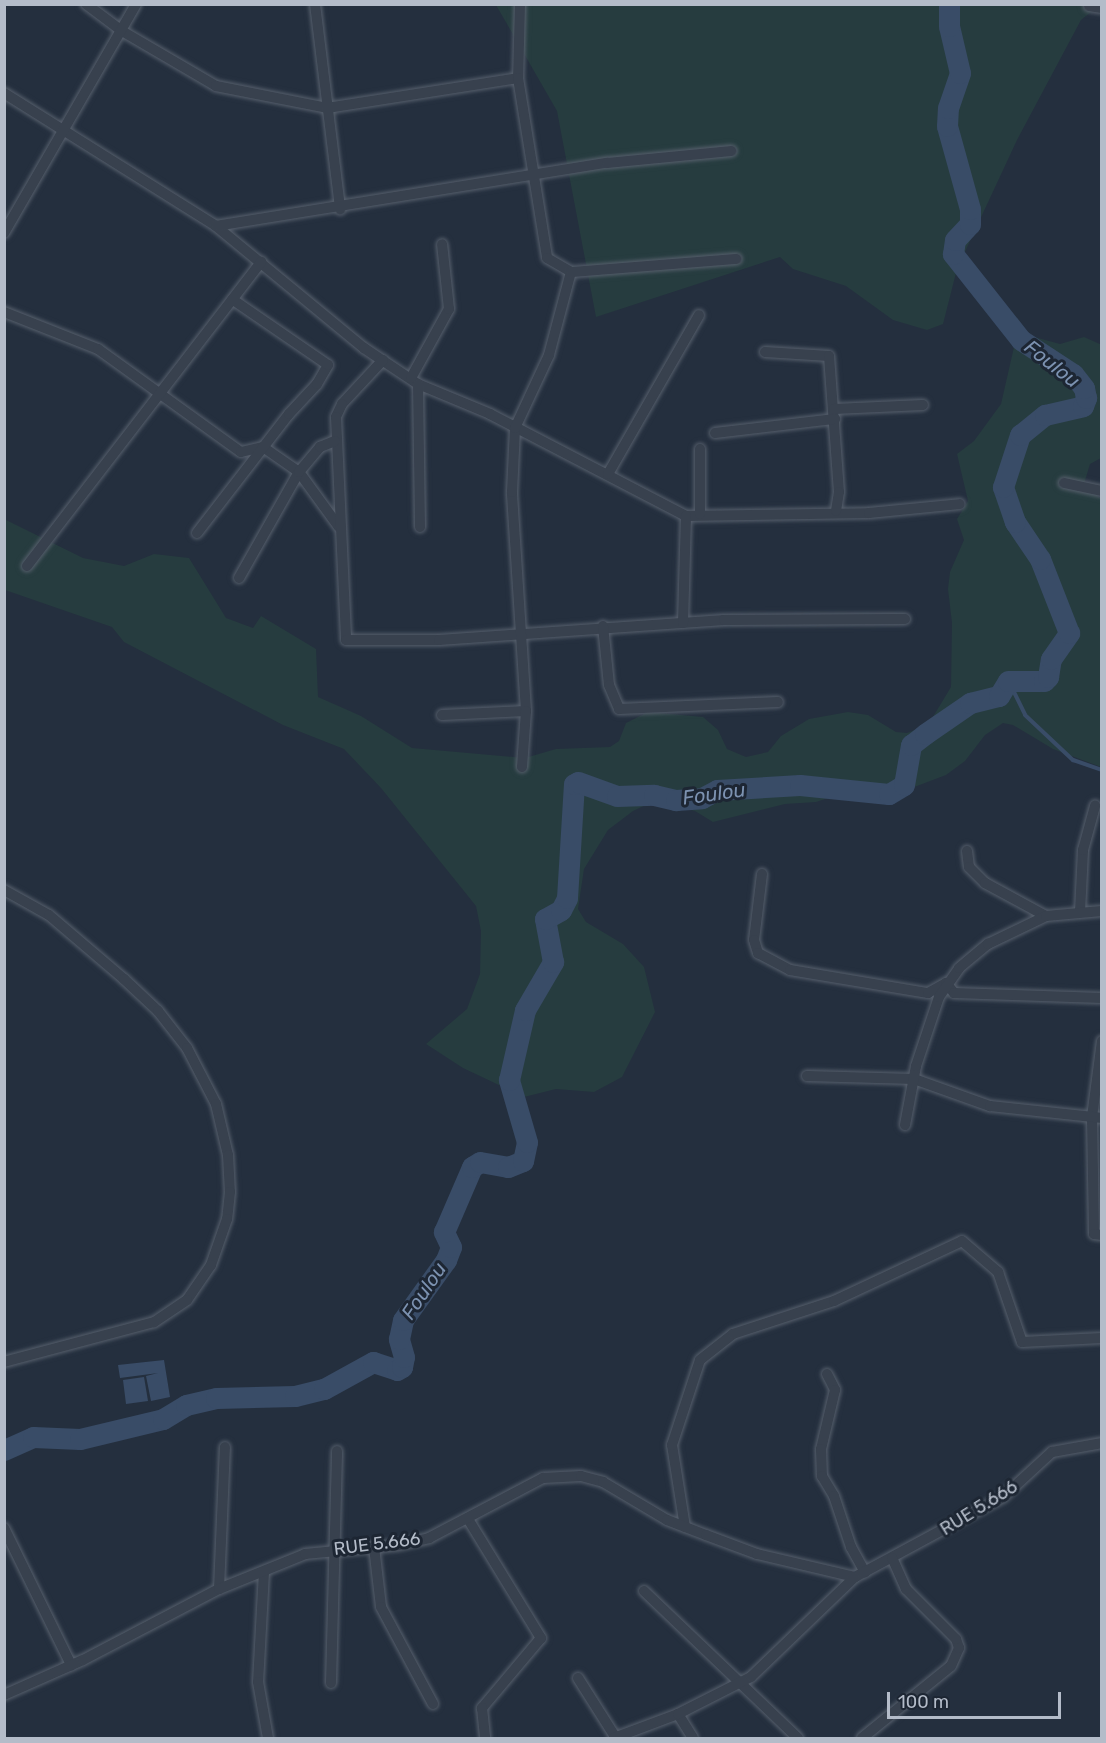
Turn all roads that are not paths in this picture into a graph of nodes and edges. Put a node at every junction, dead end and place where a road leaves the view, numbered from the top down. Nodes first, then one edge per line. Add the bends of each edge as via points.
1 (86, 4) edge
2 (136, 4) edge
3 (315, 4) edge
4 (520, 4) edge
5 (1089, 6) dead end
6 (1101, 8) edge
7 (123, 31) junction
8 (518, 78) junction
9 (4, 93) edge
10 (327, 108) junction
11 (65, 131) junction
12 (731, 151) dead end
13 (536, 177) junction
14 (340, 209) junction
15 (216, 226) junction
16 (5, 232) edge
17 (442, 244) dead end
18 (736, 259) dead end
19 (261, 262) junction
20 (571, 272) junction
21 (232, 299) junction
22 (4, 312) edge
23 (699, 315) dead end
24 (765, 352) dead end
25 (383, 360) junction
26 (415, 381) junction
27 (159, 393) junction
28 (923, 405) dead end
29 (835, 414) junction
30 (515, 428) junction
31 (715, 433) dead end
32 (335, 441) junction
33 (263, 447) junction
34 (700, 449) dead end
35 (299, 472) junction
36 (608, 474) junction
37 (1064, 483) dead end
38 (1101, 491) edge
39 (960, 504) dead end
40 (836, 512) junction
41 (700, 514) junction
42 (686, 516) junction
43 (339, 528) junction
44 (420, 528) dead end
45 (197, 533) dead end
46 (27, 566) dead end
47 (239, 578) dead end
48 (905, 619) dead end
49 (683, 623) junction
50 (603, 626) junction
51 (522, 631) junction
52 (778, 702) dead end
53 (526, 711) junction
54 (442, 715) dead end
55 (522, 767) dead end
56 (1095, 806) dead end
57 (967, 851) dead end
58 (762, 874) dead end
59 (4, 890) edge
60 (1101, 911) edge
61 (1080, 912) junction
62 (1046, 916) junction
63 (946, 983) junction
64 (1101, 998) edge
65 (1101, 1041) edge
66 (807, 1076) dead end
67 (914, 1078) junction
68 (1097, 1118) edge
69 (905, 1125) dead end
70 (1101, 1235) edge
71 (1101, 1338) edge
72 (4, 1362) edge
73 (827, 1374) dead end
74 (1101, 1443) edge
75 (225, 1447) dead end
76 (336, 1451) dead end
77 (468, 1519) junction
78 (685, 1527) junction
79 (4, 1528) edge
80 (374, 1547) junction
81 (333, 1549) junction
82 (892, 1558) junction
83 (264, 1572) junction
84 (865, 1572) junction
85 (855, 1577) junction
86 (219, 1589) junction
87 (644, 1591) dead end
88 (70, 1665) junction
89 (578, 1678) dead end
90 (331, 1683) dead end
91 (742, 1683) junction
92 (4, 1695) edge
93 (433, 1704) dead end
94 (678, 1714) junction
95 (268, 1738) edge
96 (485, 1738) edge
97 (615, 1738) edge
98 (693, 1738) edge
99 (798, 1738) edge
100 (862, 1738) edge

1 - 7 street
2 - 7 street
3 - 10 street
4 - 8 street
5 - 6 street
7 - 10 street via 216,86
7 - 11 street
8 - 10 street
8 - 13 street
9 - 11 street
10 - 14 street
11 - 15 street
11 - 16 street
12 - 13 street via 607,163
13 - 14 street
13 - 20 street via 547,258
14 - 15 street
15 - 19 street
17 - 26 street via 449,309
18 - 20 street
19 - 21 street
19 - 25 street
20 - 30 street via 549,355
21 - 27 street
21 - 33 street via 328,365 317,384
22 - 27 street via 98,349
23 - 36 street
24 - 29 street via 829,356
25 - 26 street
25 - 32 street via 342,404 336,417
26 - 30 street
26 - 44 street
27 - 33 street via 242,452
27 - 46 street
28 - 29 street
29 - 31 street
29 - 40 street via 839,492
30 - 36 street
30 - 51 street via 512,492
32 - 35 street via 320,447
32 - 43 street
33 - 35 street
33 - 45 street
34 - 41 street
35 - 43 street
35 - 47 street
36 - 42 street
37 - 38 street
39 - 40 street via 869,513
40 - 41 street
41 - 42 street
42 - 49 street
43 - 51 street via 346,640 439,640
48 - 49 street
49 - 50 street
50 - 51 street
50 - 52 street via 609,685 619,709
51 - 53 street
53 - 54 street
53 - 55 street
56 - 61 street via 1083,850
57 - 62 street via 969,867 985,883
58 - 63 street via 754,940 758,953 771,962 790,970 920,992 936,991
59 - 72 street via 49,915 74,936 158,1011 187,1048 216,1104 228,1155 230,1192 226,1219 210,1265 187,1300 154,1322
60 - 61 street
61 - 62 street
62 - 63 street via 988,944
63 - 64 street via 954,993
63 - 67 street
65 - 68 street
66 - 67 street
67 - 68 street via 990,1106
67 - 69 street
68 - 70 street via 1094,1234
71 - 78 street via 1022,1342 998,1272 962,1241 834,1301 733,1334 700,1360 672,1445
73 - 84 street via 835,1389 821,1449 822,1476
74 - 82 street, RUE 5.666 via 1052,1452 1004,1497
75 - 86 street
76 - 81 street
77 - 78 street, RUE 5.666 via 543,1478 581,1476 622,1490 650,1510
77 - 80 street, RUE 5.666 via 429,1538
77 - 96 street via 541,1638 482,1708
78 - 85 street, RUE 5.666 via 757,1554
79 - 88 street
80 - 81 street, RUE 5.666
80 - 93 street via 381,1607
81 - 83 street, RUE 5.666 via 305,1554
81 - 90 street
82 - 84 street, RUE 5.666
82 - 100 street via 906,1589 956,1639 959,1648 951,1666
83 - 86 street, RUE 5.666
83 - 95 street via 258,1682
84 - 85 street, RUE 5.666
85 - 91 street, RUE 5.666 via 765,1666
86 - 88 street, RUE 5.666
87 - 91 street
88 - 92 street, RUE 5.666
89 - 97 street
91 - 94 street, RUE 5.666
91 - 99 street
94 - 97 street, RUE 5.666
94 - 98 street

